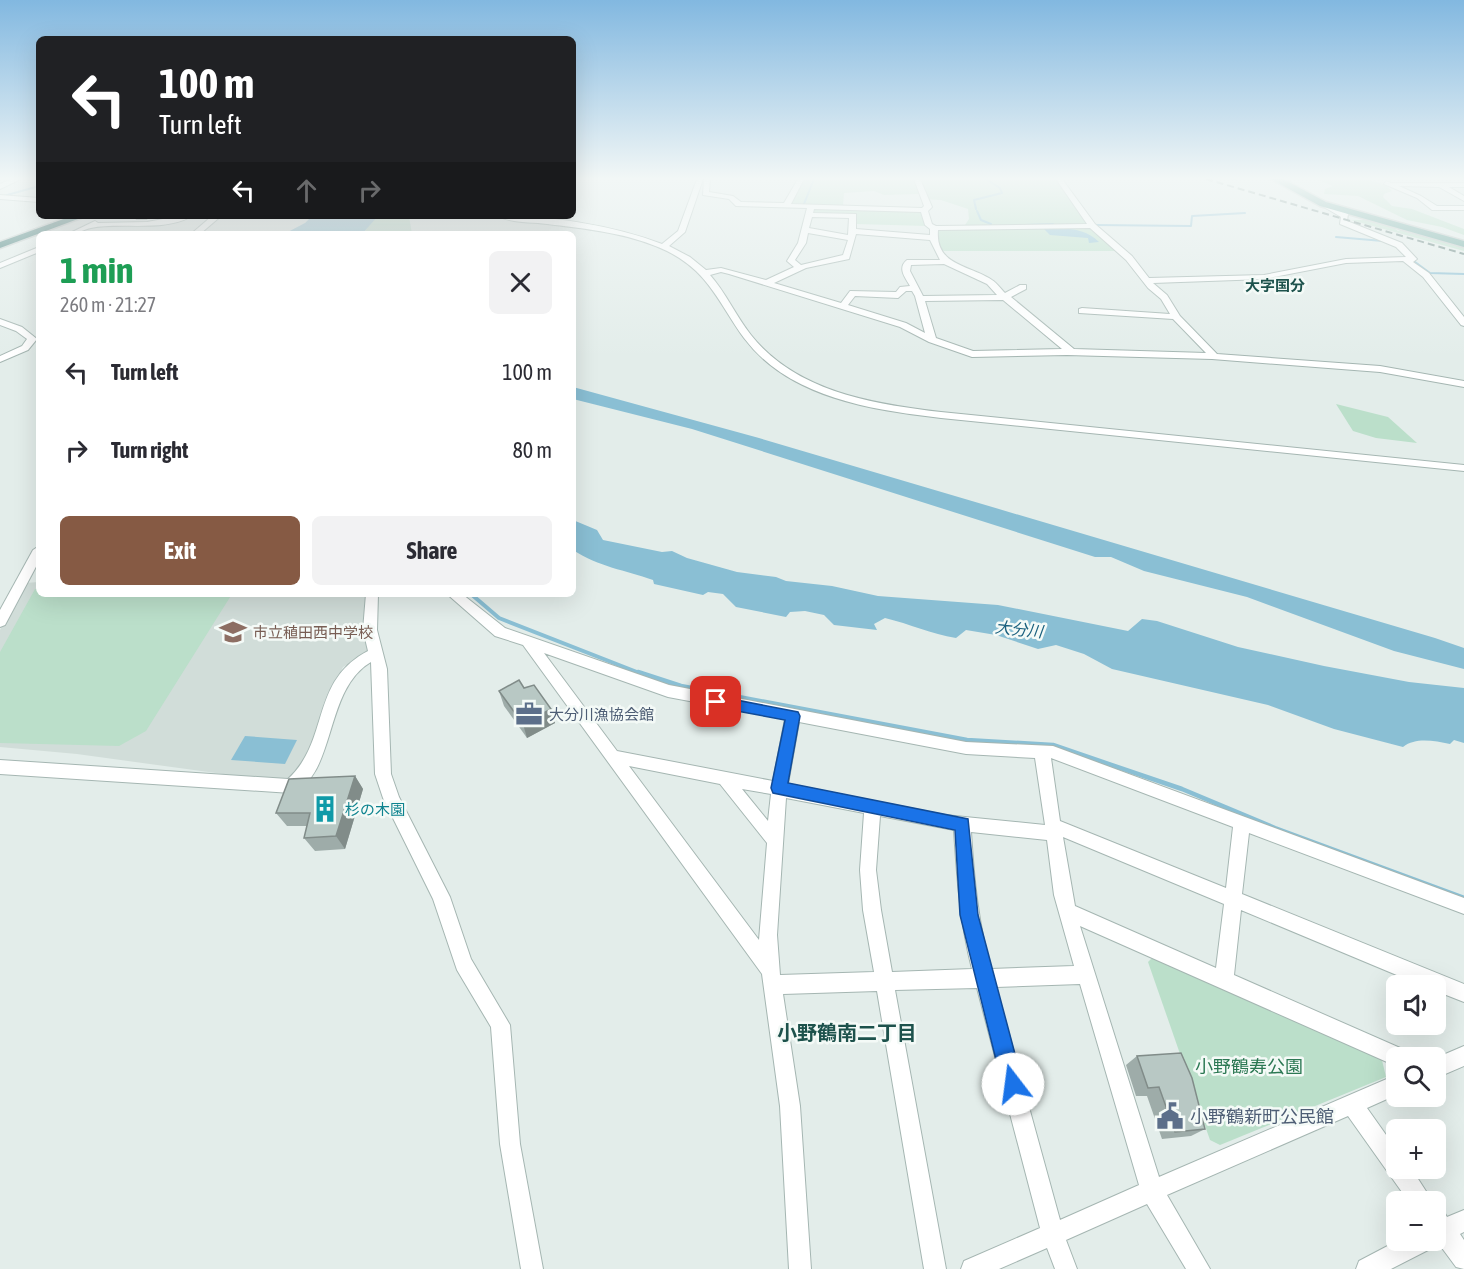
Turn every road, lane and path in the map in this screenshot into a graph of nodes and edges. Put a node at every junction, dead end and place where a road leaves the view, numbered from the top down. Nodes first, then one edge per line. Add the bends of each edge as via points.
1 (19, 238) edge
2 (33, 238) edge
3 (635, 238) edge
4 (673, 238) edge
5 (803, 238) edge
6 (852, 238) edge
7 (933, 238) edge
8 (1106, 238) edge
9 (1381, 238) edge
10 (1444, 238) edge
11 (1464, 244) edge
12 (0, 245) edge
13 (663, 246) junction
14 (0, 250) edge
15 (36, 250) edge
16 (1410, 260) junction
17 (946, 262) junction
18 (0, 266) edge
19 (800, 268) junction
20 (705, 273) junction
21 (1147, 281) junction
22 (769, 282) dead end
23 (1023, 287) dead end
24 (915, 288) junction
25 (1005, 297) junction
26 (920, 299) junction
27 (843, 307) junction
28 (1082, 311) dead end
29 (1176, 317) junction
30 (0, 322) edge
31 (1464, 323) edge
32 (932, 340) junction
33 (1071, 352) junction
34 (1214, 356) junction
35 (0, 359) edge
36 (1464, 384) edge
37 (1464, 468) edge
38 (36, 556) edge
39 (372, 597) edge
40 (457, 597) edge
41 (0, 622) edge
42 (528, 642) junction
43 (376, 653) junction
44 (793, 716) junction
45 (1041, 751) junction
46 (610, 756) junction
47 (0, 767) edge
48 (724, 778) junction
49 (779, 788) junction
50 (872, 807) junction
51 (1242, 823) junction
52 (962, 825) junction
53 (1055, 830) junction
54 (775, 841) junction
55 (1234, 898) junction
56 (1464, 906) edge
57 (1067, 911) junction
58 (1086, 975) junction
59 (984, 977) junction
60 (771, 978) junction
61 (1224, 980) junction
62 (886, 982) junction
63 (1464, 993) edge
64 (1386, 1052) edge
65 (1464, 1056) edge
66 (1446, 1064) edge
67 (1386, 1089) edge
68 (1352, 1104) junction
69 (1386, 1152) edge
70 (1152, 1191) junction
71 (1464, 1221) edge
72 (1446, 1228) edge
73 (1052, 1233) junction
74 (1446, 1242) edge
75 (1400, 1251) edge
76 (1464, 1259) edge
77 (532, 1269) edge
78 (800, 1269) edge
79 (935, 1269) edge
80 (972, 1269) edge
81 (1066, 1269) edge
82 (1199, 1269) edge
83 (1366, 1269) edge

1 - 12 highway
2 - 14 highway
3 - 13 street
4 - 13 street
5 - 19 street via 791,261
6 - 19 street via 845,258
7 - 17 street
8 - 21 street
9 - 16 street via 1402,247 1413,259
10 - 11 main road
13 - 20 street
15 - 18 street
16 - 21 street via 1346,261 1264,278
16 - 31 street
17 - 24 street via 908,263 906,271
17 - 25 street via 991,282
19 - 22 street
20 - 27 street via 731,272
20 - 37 street via 763,353 806,381 866,403 941,415
21 - 29 street via 1164,297
23 - 25 street
24 - 26 street
24 - 27 street via 903,289 898,295 853,293
25 - 26 street
25 - 33 street
26 - 32 street
27 - 32 street via 903,326
28 - 29 street
29 - 34 street
30 - 35 street via 33,339 25,348
32 - 33 street via 977,354
33 - 34 street
34 - 36 street via 1380,369
38 - 41 street
39 - 43 street via 370,630
40 - 42 street via 493,627
42 - 44 street via 668,692
42 - 46 street
43 - 47 street via 347,672 314,757 291,786
43 - 77 street via 385,782 441,897 463,964 500,1024 510,1144
44 - 45 street via 966,747
44 - 49 street
45 - 51 street via 1064,756
45 - 53 street
46 - 48 street
46 - 60 street
48 - 49 street
48 - 54 street
49 - 50 street
49 - 54 street
50 - 52 street
50 - 62 street via 868,870
51 - 55 street
51 - 56 street
52 - 53 street
52 - 59 street via 968,908
53 - 55 street
53 - 57 street
54 - 60 street via 768,935
55 - 61 street
55 - 63 street
57 - 58 street
57 - 61 street
58 - 59 street
58 - 70 street
59 - 62 street
59 - 73 street
60 - 62 street
60 - 78 street via 790,1106
61 - 64 street
62 - 79 street
65 - 66 street
67 - 68 street
68 - 69 street
68 - 70 street
70 - 73 street
70 - 82 street
71 - 72 street
73 - 80 street
73 - 81 street
74 - 76 street
75 - 83 street

